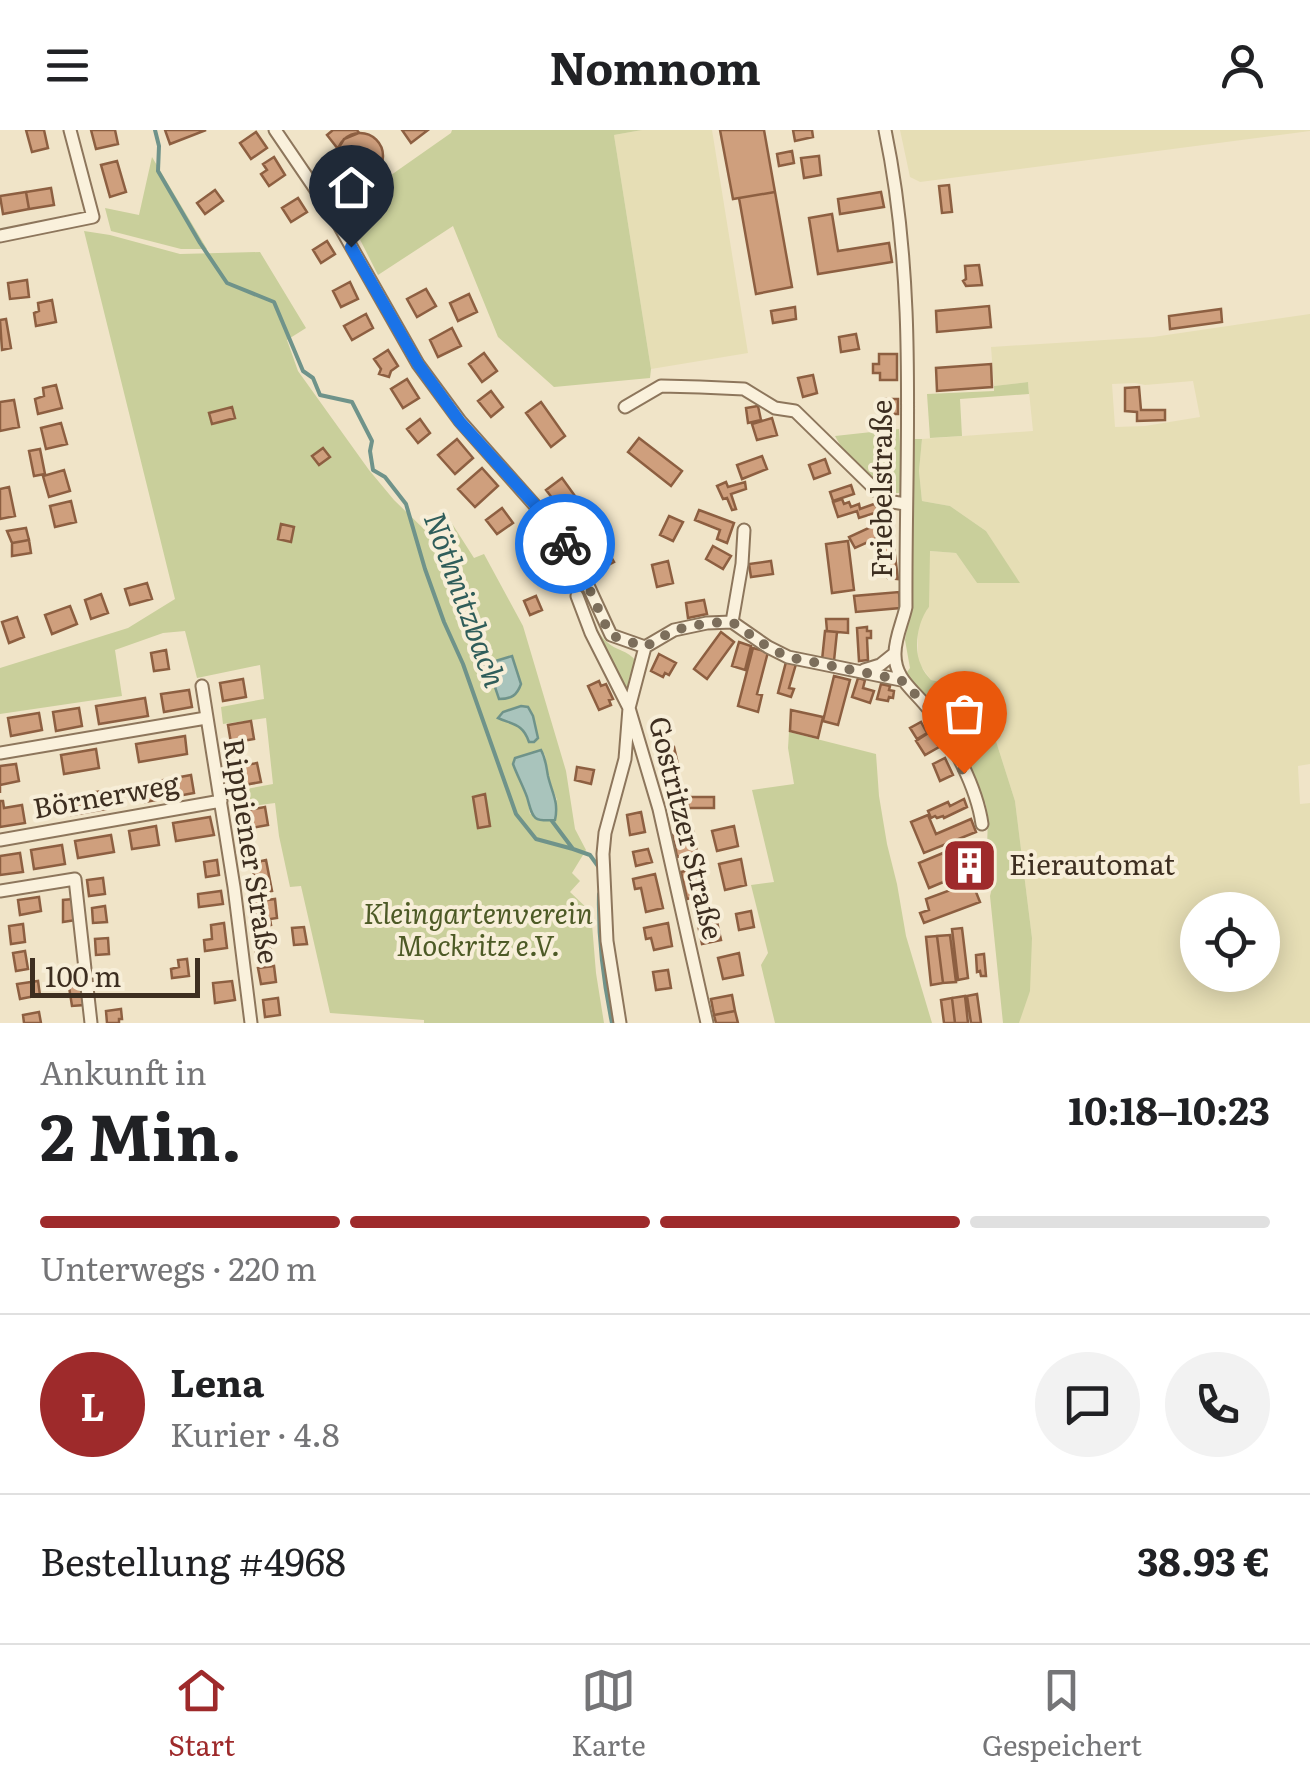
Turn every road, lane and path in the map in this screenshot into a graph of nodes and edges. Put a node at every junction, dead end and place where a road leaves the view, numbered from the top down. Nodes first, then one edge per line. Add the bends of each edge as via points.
1 (70, 130) edge
2 (275, 130) edge
3 (886, 130) edge
4 (0, 236) edge
5 (625, 406) dead end
6 (906, 504) junction
7 (744, 530) dead end
8 (576, 596) dead end
9 (732, 622) junction
10 (645, 647) junction
11 (895, 653) junction
12 (858, 672) junction
13 (901, 680) junction
14 (202, 686) dead end
15 (629, 708) junction
16 (206, 718) junction
17 (0, 753) edge
18 (221, 802) junction
19 (982, 824) dead end
20 (0, 840) edge
21 (0, 891) edge
22 (91, 1023) edge
23 (251, 1023) edge
24 (620, 1023) edge
25 (707, 1023) edge

1 - 4 street via 93,217
2 - 10 street via 335,218 418,364 460,422 556,528 610,635
3 - 6 street, Friebelstraße via 906,287
5 - 6 street via 661,386 744,389 775,408 796,411 887,501
6 - 11 street, Friebelstraße via 906,607
7 - 9 street
8 - 15 street, Gostritzer Straße
9 - 10 street via 674,630
9 - 12 street via 788,657
10 - 15 street
11 - 12 street
11 - 13 street, Friebelstraße
12 - 13 street
13 - 19 street, Friebelstraße via 929,708 950,744 979,803
14 - 16 street, Rippiener Straße
15 - 24 street via 625,759 603,854
15 - 25 street, Gostritzer Straße
16 - 17 street
16 - 18 street, Rippiener Straße
18 - 20 street, Börnerweg
18 - 23 street, Rippiener Straße
21 - 22 street via 75,879

